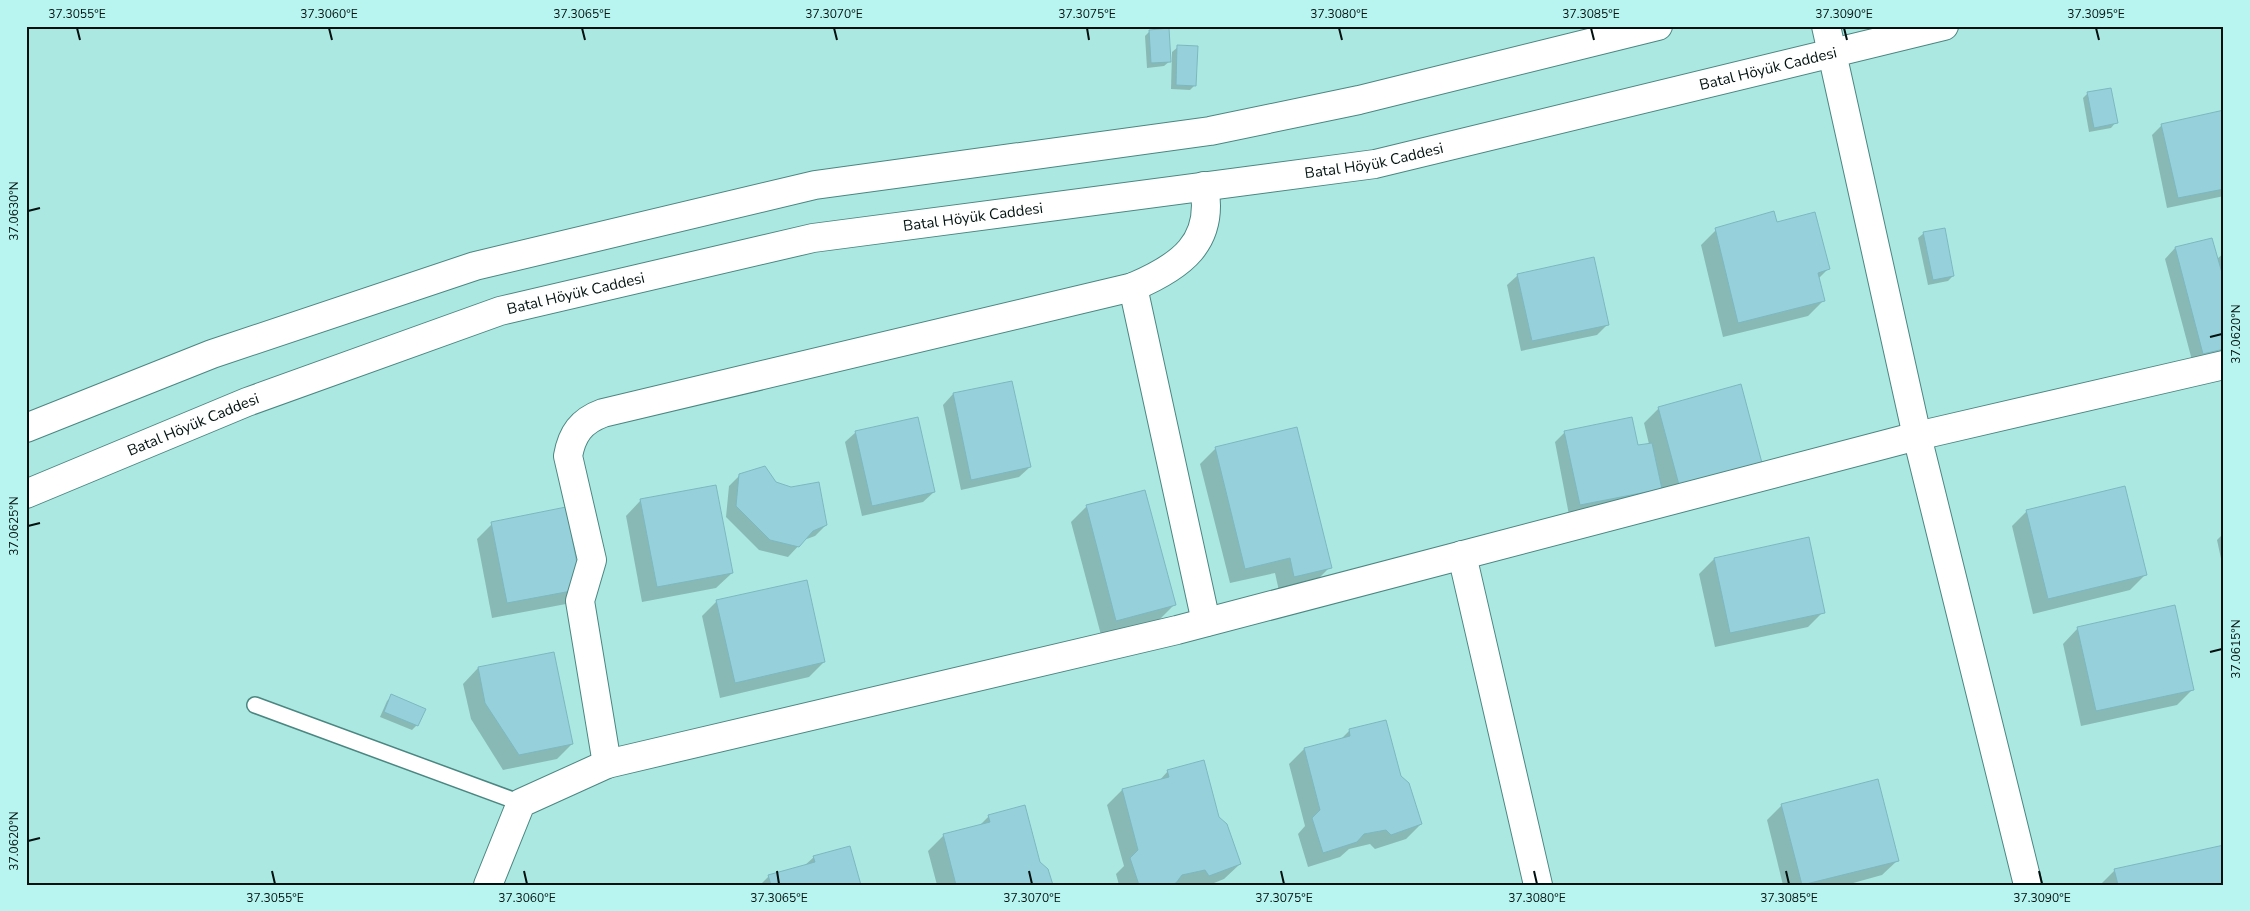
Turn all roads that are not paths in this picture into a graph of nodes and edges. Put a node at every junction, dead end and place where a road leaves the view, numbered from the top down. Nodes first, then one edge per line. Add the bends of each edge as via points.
1 (1658, 26) edge
2 (1826, 26) edge
3 (1944, 26) edge
4 (1833, 53) junction
5 (1204, 186) junction
6 (1132, 287) junction
7 (2224, 365) edge
8 (26, 428) edge
9 (1917, 436) junction
10 (26, 494) edge
11 (1462, 555) junction
12 (1206, 622) junction
13 (255, 705) dead end
14 (606, 764) junction
15 (521, 803) junction
16 (488, 885) edge
17 (1538, 885) edge
18 (2028, 885) edge

1 - 8 street via 1359,100 1210,131 815,185 475,266 212,354
2 - 4 street
3 - 4 street, Batal Höyük Caddesi
4 - 5 street, Batal Höyük Caddesi via 1375,164
4 - 9 street
5 - 6 street via 1206,217 1201,236 1191,252 1156,278
5 - 10 street, Batal Höyük Caddesi via 813,238 500,311 247,402
6 - 12 street
6 - 14 street via 603,413 584,422 571,442 568,456 592,560 580,602
7 - 9 street
9 - 11 street
9 - 18 street
11 - 12 street
11 - 17 street
12 - 14 street
13 - 15 lane
14 - 15 street
15 - 16 street

